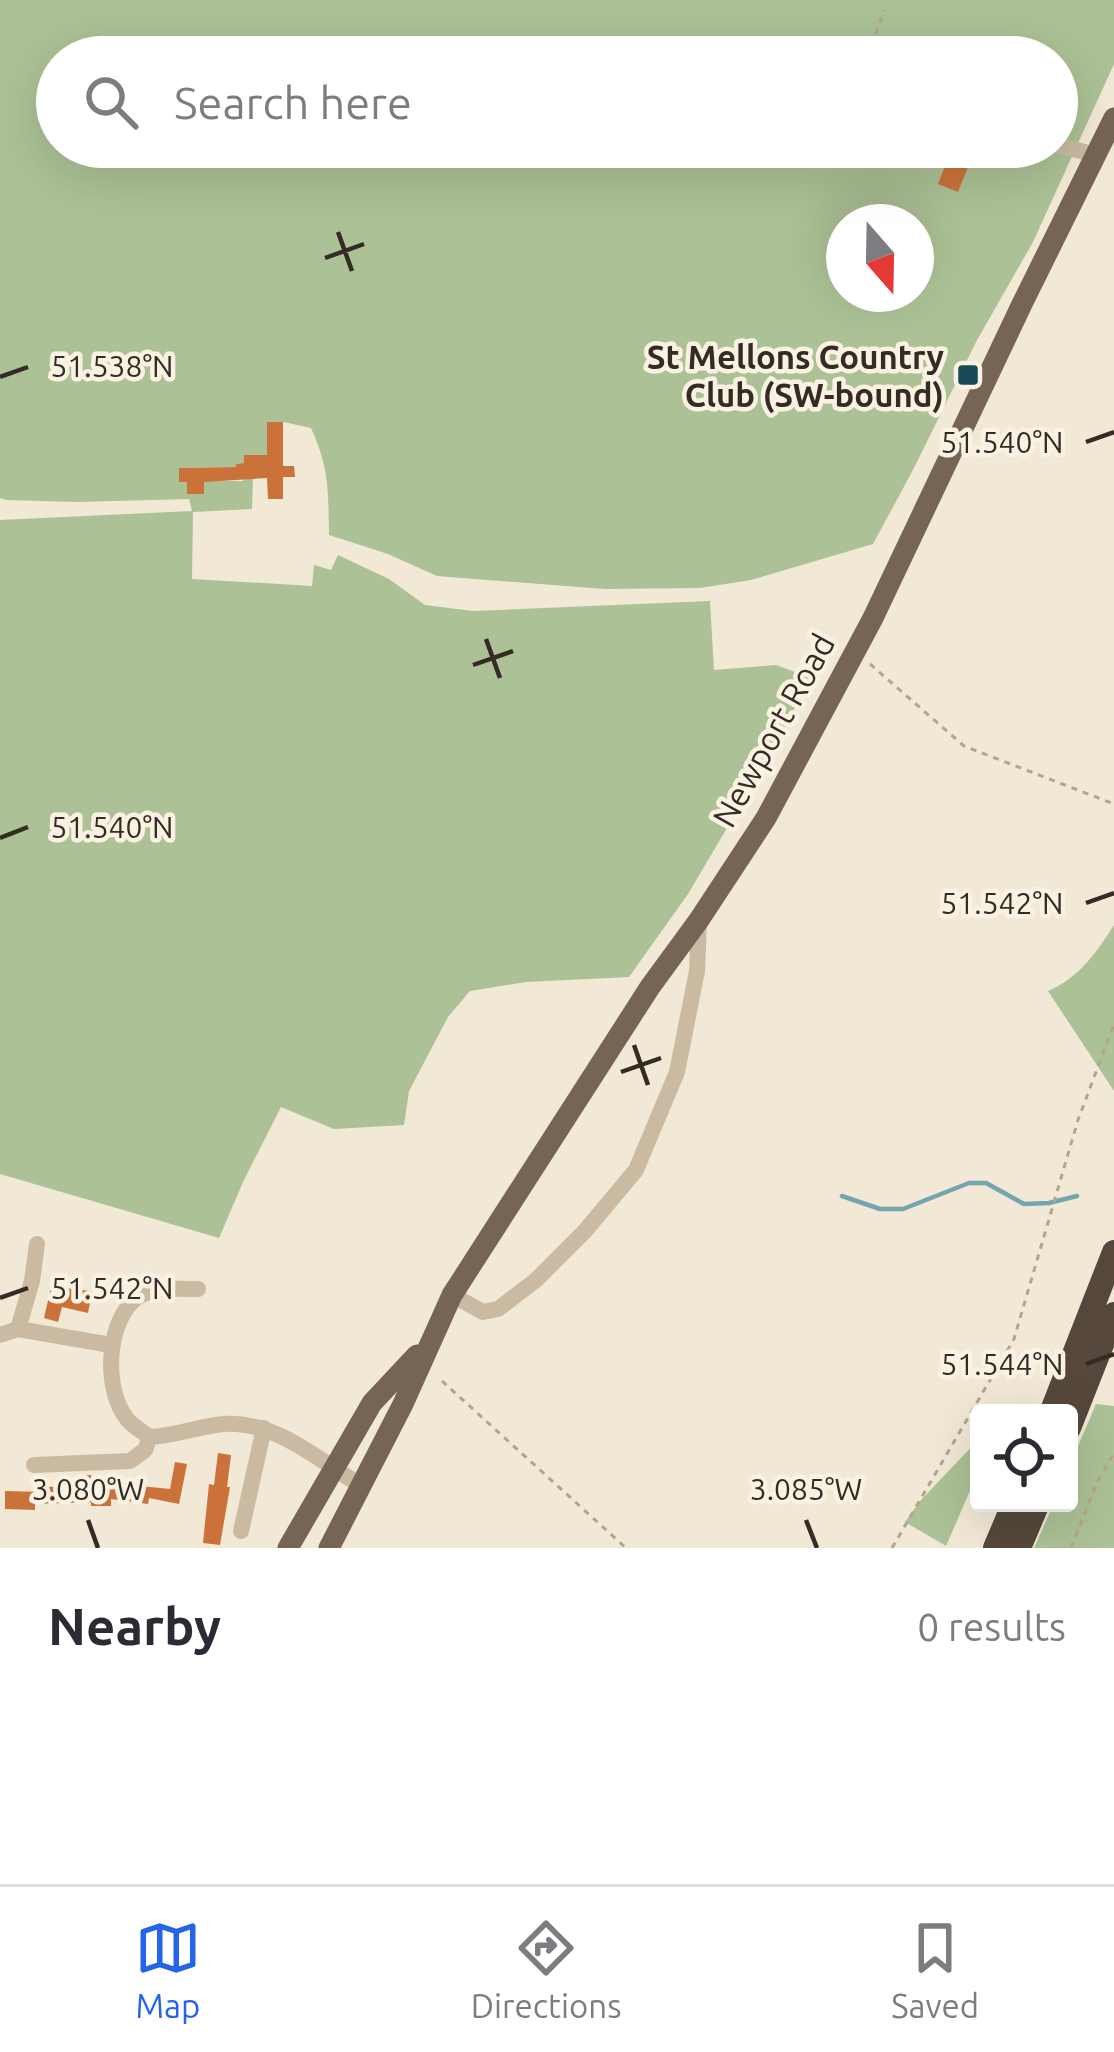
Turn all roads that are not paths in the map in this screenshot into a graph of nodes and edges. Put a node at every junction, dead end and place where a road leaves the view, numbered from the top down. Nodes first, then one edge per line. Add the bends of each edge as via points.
1 (1114, 118) edge
2 (1078, 150) edge
3 (1096, 154) junction
4 (699, 920) junction
5 (37, 1244) dead end
6 (1114, 1252) edge
7 (197, 1289) dead end
8 (452, 1295) junction
9 (1114, 1314) edge
10 (9, 1332) edge
11 (429, 1341) junction
12 (111, 1345) junction
13 (1055, 1404) edge
14 (1078, 1405) edge
15 (264, 1428) junction
16 (150, 1437) junction
17 (34, 1465) dead end
18 (334, 1469) junction
19 (360, 1485) junction
20 (1010, 1512) edge
21 (1034, 1512) edge
22 (241, 1532) dead end
23 (293, 1546) edge
24 (329, 1548) edge
25 (995, 1548) edge
26 (1018, 1548) edge

1 - 3 main road, Newport Road
2 - 3 street
3 - 4 main road, Newport Road via 855,651 766,818
4 - 8 main road, Newport Road
4 - 8 street via 677,1072 636,1170 585,1232 498,1309 483,1312
5 - 10 street via 32,1281
6 - 13 highway
7 - 12 street via 162,1288 134,1299
8 - 11 main road, Newport Road
9 - 14 highway
10 - 12 street
11 - 18 main road, Newport Road via 371,1403
11 - 19 main road, Newport Road
12 - 16 street via 121,1406
15 - 16 street via 229,1424
15 - 18 street
15 - 22 street
16 - 17 street via 130,1461
18 - 19 street
18 - 23 main road, Newport Road
19 - 24 main road, Newport Road
20 - 25 highway
21 - 26 highway

